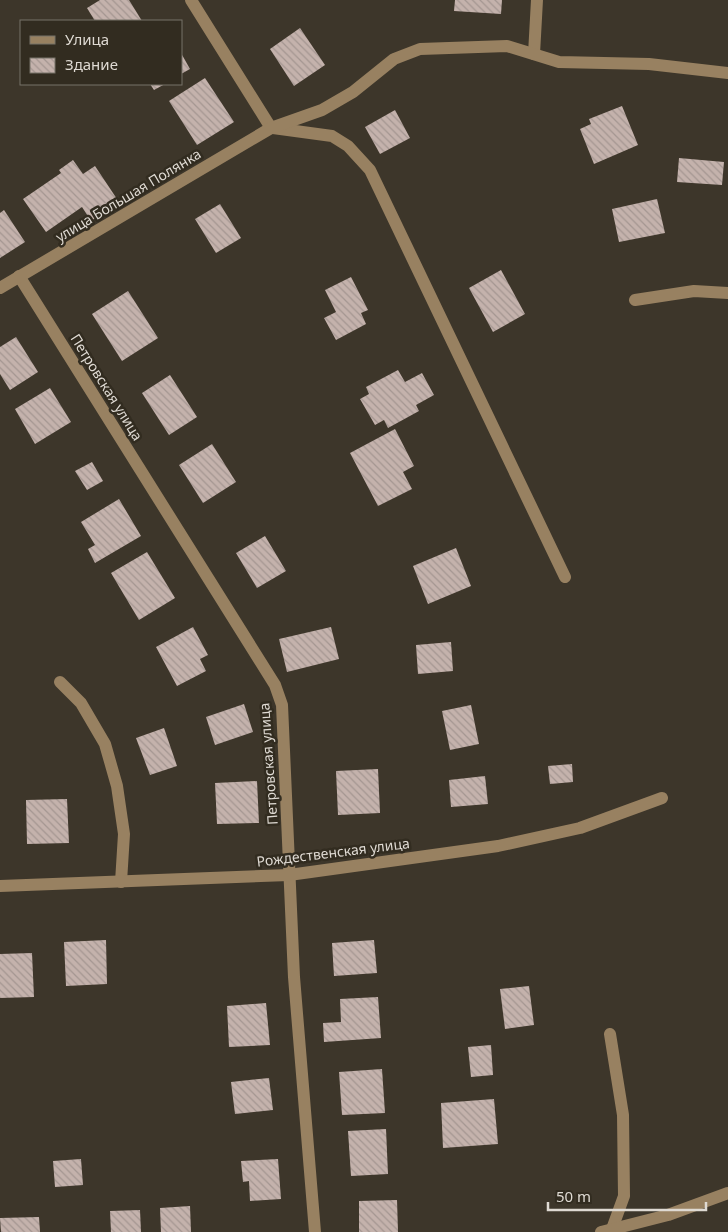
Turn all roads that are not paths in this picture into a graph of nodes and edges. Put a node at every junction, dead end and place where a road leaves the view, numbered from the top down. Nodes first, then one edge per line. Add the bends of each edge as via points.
1 (191, 0) edge
2 (537, 0) edge
3 (534, 54) junction
4 (728, 73) edge
5 (270, 128) junction
6 (20, 276) junction
7 (0, 288) edge
8 (728, 293) edge
9 (635, 300) dead end
10 (564, 577) dead end
11 (60, 682) dead end
12 (662, 798) dead end
13 (289, 875) junction
14 (121, 882) junction
15 (0, 886) edge
16 (610, 1034) dead end
17 (728, 1193) edge
18 (607, 1231) edge
19 (315, 1232) edge

1 - 5 street
2 - 3 street
3 - 4 street, улица Большая Полянка via 559,62 649,64
3 - 5 street, улица Большая Полянка via 506,46 420,49 394,59 353,92 322,110
5 - 6 street, улица Большая Полянка
5 - 10 street via 332,136 348,146 370,170
6 - 7 street, улица Большая Полянка
6 - 13 street, Петровская улица via 274,685 282,705
8 - 9 street via 694,291
11 - 14 street via 81,703 105,744 117,786 124,834
12 - 13 street, Рождественская улица via 580,828 507,844
13 - 14 street, Рождественская улица
13 - 19 street, Петровская улица
14 - 15 street, Рождественская улица
16 - 18 street via 623,1115 624,1196
17 - 18 street via 668,1215

